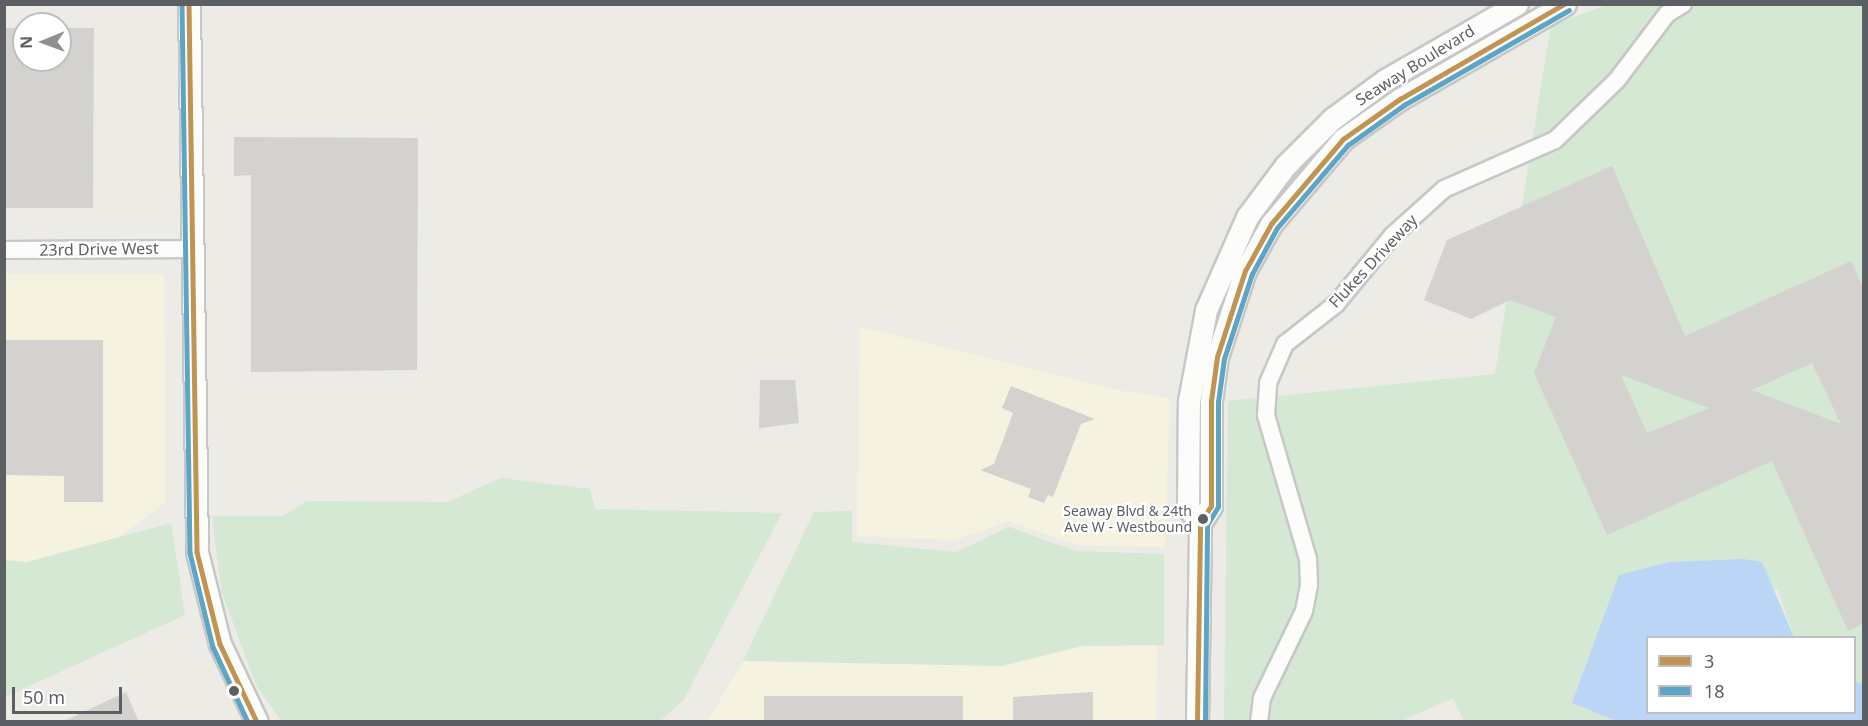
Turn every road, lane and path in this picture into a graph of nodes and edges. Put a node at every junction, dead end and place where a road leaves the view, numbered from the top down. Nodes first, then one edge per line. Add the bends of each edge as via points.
1 (189, 4) edge
2 (1517, 4) edge
3 (1565, 4) edge
4 (1683, 4) edge
5 (193, 249) junction
6 (4, 250) edge
7 (1200, 524) junction
8 (257, 722) edge
9 (1197, 722) edge
10 (1259, 722) edge

1 - 5 street
2 - 7 street, Seaway Boulevard via 1385,80 1332,119 1285,166 1247,218 1206,310 1189,401 1188,507
3 - 7 street, Seaway Boulevard via 1359,126 1305,178 1271,224 1245,271 1217,357 1211,401 1212,506
4 - 10 street, Flukes Driveway via 1667,14 1617,80 1555,140 1444,189 1392,236 1336,304 1285,344 1268,383 1266,415 1308,559 1309,585 1304,611 1262,698
5 - 6 street, 23rd Drive West
5 - 8 street via 197,552 220,644
7 - 9 street, Seaway Boulevard

